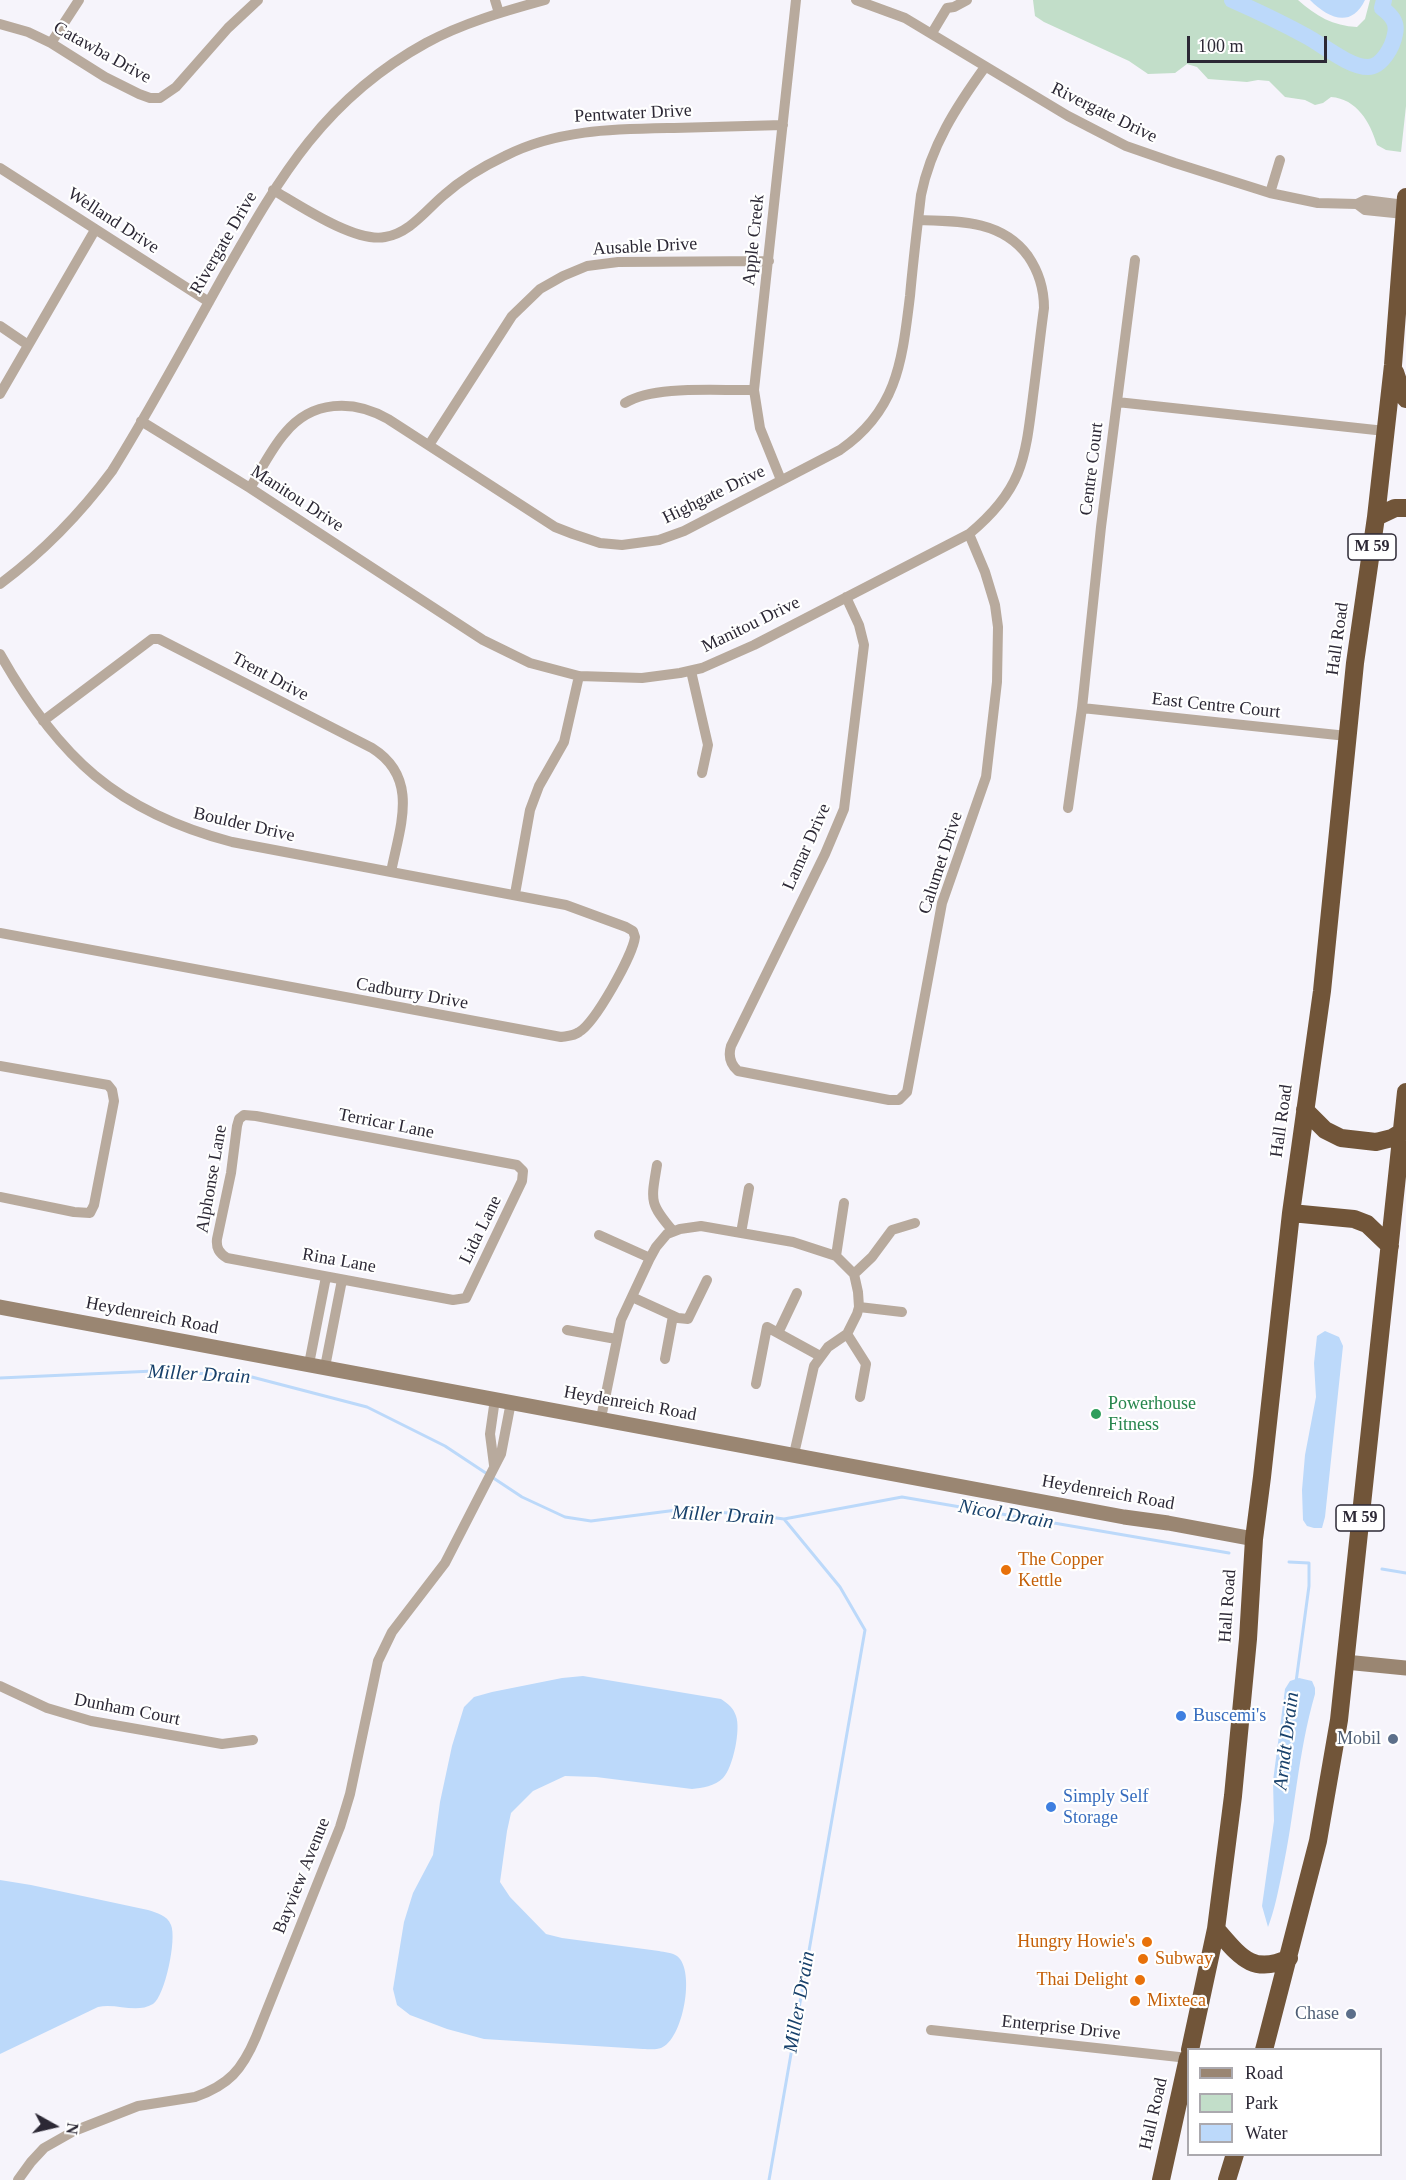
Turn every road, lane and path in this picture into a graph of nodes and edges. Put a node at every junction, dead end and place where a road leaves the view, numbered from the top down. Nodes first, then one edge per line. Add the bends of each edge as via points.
1 (78, 0) edge
2 (258, 0) edge
3 (495, 0) edge
4 (546, 0) edge
5 (796, 0) edge
6 (856, 0) edge
7 (967, 0) edge
8 (946, 4) edge
9 (499, 13) junction
10 (0, 24) edge
11 (932, 33) junction
12 (51, 43) junction
13 (985, 68) junction
14 (783, 126) junction
15 (1281, 160) dead end
16 (0, 168) edge
17 (273, 190) junction
18 (1270, 193) junction
19 (1405, 205) edge
20 (918, 220) junction
21 (95, 230) junction
22 (1135, 260) dead end
23 (769, 261) junction
24 (209, 302) junction
25 (0, 327) edge
26 (28, 345) junction
27 (1393, 365) junction
28 (754, 390) junction
29 (0, 394) edge
30 (1406, 399) edge
31 (1117, 402) junction
32 (625, 403) dead end
33 (141, 421) junction
34 (1385, 431) junction
35 (429, 445) junction
36 (781, 480) junction
37 (250, 488) junction
38 (1406, 508) edge
39 (1376, 516) junction
40 (969, 534) junction
41 (0, 584) edge
42 (846, 597) junction
43 (0, 654) edge
44 (691, 671) junction
45 (579, 676) junction
46 (1082, 708) junction
47 (43, 721) junction
48 (1347, 736) junction
49 (702, 773) dead end
50 (1068, 808) dead end
51 (392, 872) junction
52 (515, 894) junction
53 (0, 933) edge
54 (731, 1063) joint
55 (0, 1066) edge
56 (1406, 1092) edge
57 (1305, 1110) junction
58 (244, 1115) joint
59 (1402, 1132) junction
60 (657, 1165) dead end
61 (521, 1168) joint
62 (749, 1188) dead end
63 (0, 1197) edge
64 (844, 1203) dead end
65 (1291, 1213) junction
66 (915, 1223) dead end
67 (673, 1231) junction
68 (741, 1233) junction
69 (599, 1235) dead end
70 (1390, 1246) junction
71 (218, 1250) joint
72 (836, 1256) junction
73 (650, 1258) junction
74 (854, 1275) junction
75 (326, 1276) junction
76 (342, 1280) junction
77 (707, 1280) dead end
78 (797, 1293) dead end
79 (632, 1297) junction
80 (458, 1300) joint
81 (0, 1307) edge
82 (859, 1307) junction
83 (902, 1312) dead end
84 (673, 1316) junction
85 (567, 1330) dead end
86 (778, 1333) junction
87 (848, 1334) junction
88 (616, 1339) junction
89 (820, 1356) junction
90 (665, 1359) dead end
91 (309, 1364) junction
92 (325, 1367) junction
93 (756, 1384) dead end
94 (860, 1397) dead end
95 (495, 1399) junction
96 (511, 1402) junction
97 (601, 1418) junction
98 (794, 1454) junction
99 (494, 1465) junction
100 (1254, 1539) junction
101 (1345, 1662) junction
102 (1406, 1668) edge
103 (0, 1686) edge
104 (253, 1740) dead end
105 (1216, 1929) junction
106 (1289, 1958) junction
107 (931, 2030) dead end
108 (1190, 2048) edge
109 (1264, 2048) edge
110 (1187, 2058) edge
111 (1187, 2063) edge
112 (1234, 2156) edge
113 (18, 2180) edge
114 (1161, 2180) edge
115 (1227, 2180) edge

1 - 12 street
2 - 12 street, Catawba Drive via 176,87 160,98 150,98 117,83
3 - 9 street
4 - 9 street, Rivergate Drive
5 - 14 street, Apple Creek
6 - 11 street, Rivergate Drive via 890,11
7 - 8 street via 954,8
8 - 11 street
9 - 17 street, Rivergate Drive via 425,44 365,84 313,134
10 - 12 street, Catawba Drive
11 - 13 street, Rivergate Drive
13 - 18 street, Rivergate Drive via 1126,146
13 - 20 street, Highgate Drive via 954,111 932,155
14 - 17 street, Pentwater Drive via 606,129 544,140 481,169 444,194 412,224 385,237 336,225
14 - 23 street, Apple Creek
15 - 18 street
16 - 21 street, Welland Drive
17 - 24 street, Rivergate Drive
18 - 19 street, Rivergate Drive via 1318,203 1356,204 1365,200
19 - 27 highway, Hall Road / M 59
20 - 36 street, Highgate Drive via 903,348 887,399 848,445
20 - 40 street, Manitou Drive via 986,225 1010,237 1034,264 1044,295 1024,459 1001,503
21 - 24 street, Welland Drive
21 - 26 street
22 - 31 street
23 - 28 street, Apple Creek
23 - 35 street, Ausable Drive via 618,262 587,266 552,281 512,316
24 - 33 street, Rivergate Drive
25 - 26 street
26 - 29 street
27 - 30 highway
27 - 34 highway, Hall Road / M 59
28 - 32 street via 658,392
28 - 36 street, Apple Creek via 760,428
31 - 34 street, Centre Court
31 - 46 street, Centre Court
33 - 37 street, Manitou Drive
33 - 41 street, Rivergate Drive via 93,496
34 - 39 highway, Hall Road / M 59
35 - 36 street, Highgate Drive via 555,527 600,543 659,540
35 - 37 street, Highgate Drive via 377,412 359,406 330,406 306,414 284,433
37 - 45 street, Manitou Drive via 483,640 530,663
38 - 39 highway
39 - 48 highway, Hall Road / M 59
40 - 42 street, Manitou Drive
40 - 54 street, Calumet Drive via 997,616 997,682 986,777 945,892 907,1092 898,1100 889,1100 738,1071
42 - 44 street, Manitou Drive via 743,650
42 - 54 street, Lamar Drive via 864,645 844,809 731,1046
43 - 47 street, Boulder Drive via 21,693
44 - 45 street, Manitou Drive via 636,678
44 - 49 street via 708,745
45 - 52 street via 564,742 530,810
46 - 48 street, East Centre Court
46 - 50 street, Centre Court
47 - 51 street, Boulder Drive via 65,750 112,790 170,822 232,842
47 - 51 street, Trent Drive via 152,639 159,639 387,759 400,780 403,794
48 - 57 highway, Hall Road / M 59 via 1322,991
51 - 52 street, Boulder Drive
52 - 53 street, Cadburry Drive via 566,905 633,932 630,953 595,1017 579,1032 561,1037 537,1034
55 - 63 street via 108,1086 114,1101 90,1213
56 - 59 highway, M 59
57 - 59 highway via 1325,1130 1341,1138 1376,1142
57 - 65 highway, Hall Road / M 59
58 - 61 street, Terricar Lane
58 - 71 street, Alphonse Lane via 237,1126
59 - 70 highway, M 59
60 - 67 street via 654,1206
61 - 80 street, Lida Lane via 522,1182 470,1293
62 - 68 street
64 - 72 street
65 - 70 highway via 1354,1219 1367,1224
65 - 100 highway, Hall Road / M 59
66 - 74 street via 887,1234
67 - 68 street via 701,1226
67 - 73 street via 661,1240
68 - 72 street via 801,1244
69 - 73 street
70 - 101 highway, M 59
71 - 75 street, Rina Lane via 227,1258
72 - 74 street
73 - 79 street
74 - 82 street
75 - 76 street, Rina Lane
75 - 91 street
76 - 80 street, Rina Lane
76 - 92 street
77 - 84 street via 688,1319
78 - 86 street
79 - 84 street
79 - 88 street
81 - 91 street, Heydenreich Road
82 - 83 street
82 - 87 street
84 - 90 street
85 - 88 street
86 - 89 street
86 - 93 street via 767,1327
87 - 89 street
87 - 94 street via 866,1364
88 - 97 street
89 - 98 street via 810,1377
91 - 92 street, Heydenreich Road
92 - 95 street, Heydenreich Road
95 - 96 street, Heydenreich Road
95 - 99 street via 490,1434
96 - 97 street, Heydenreich Road
96 - 99 street, Bayview Avenue via 504,1448
97 - 98 street, Heydenreich Road
98 - 100 street, Heydenreich Road
99 - 113 street, Bayview Avenue via 445,1563 400,1620 381,1654 340,1827 241,2068 231,2079 204,2094 129,2108 68,2134 44,2148
100 - 105 highway, Hall Road / M 59 via 1233,1796
101 - 102 street
101 - 106 highway, M 59 via 1320,1832
103 - 104 street, Dunham Court via 48,1708 91,1721 222,1744
105 - 106 highway via 1252,1963 1277,1964
105 - 108 highway, Hall Road / M 59
106 - 109 highway, M 59
107 - 110 street, Enterprise Drive
111 - 114 highway, Hall Road
112 - 115 highway

